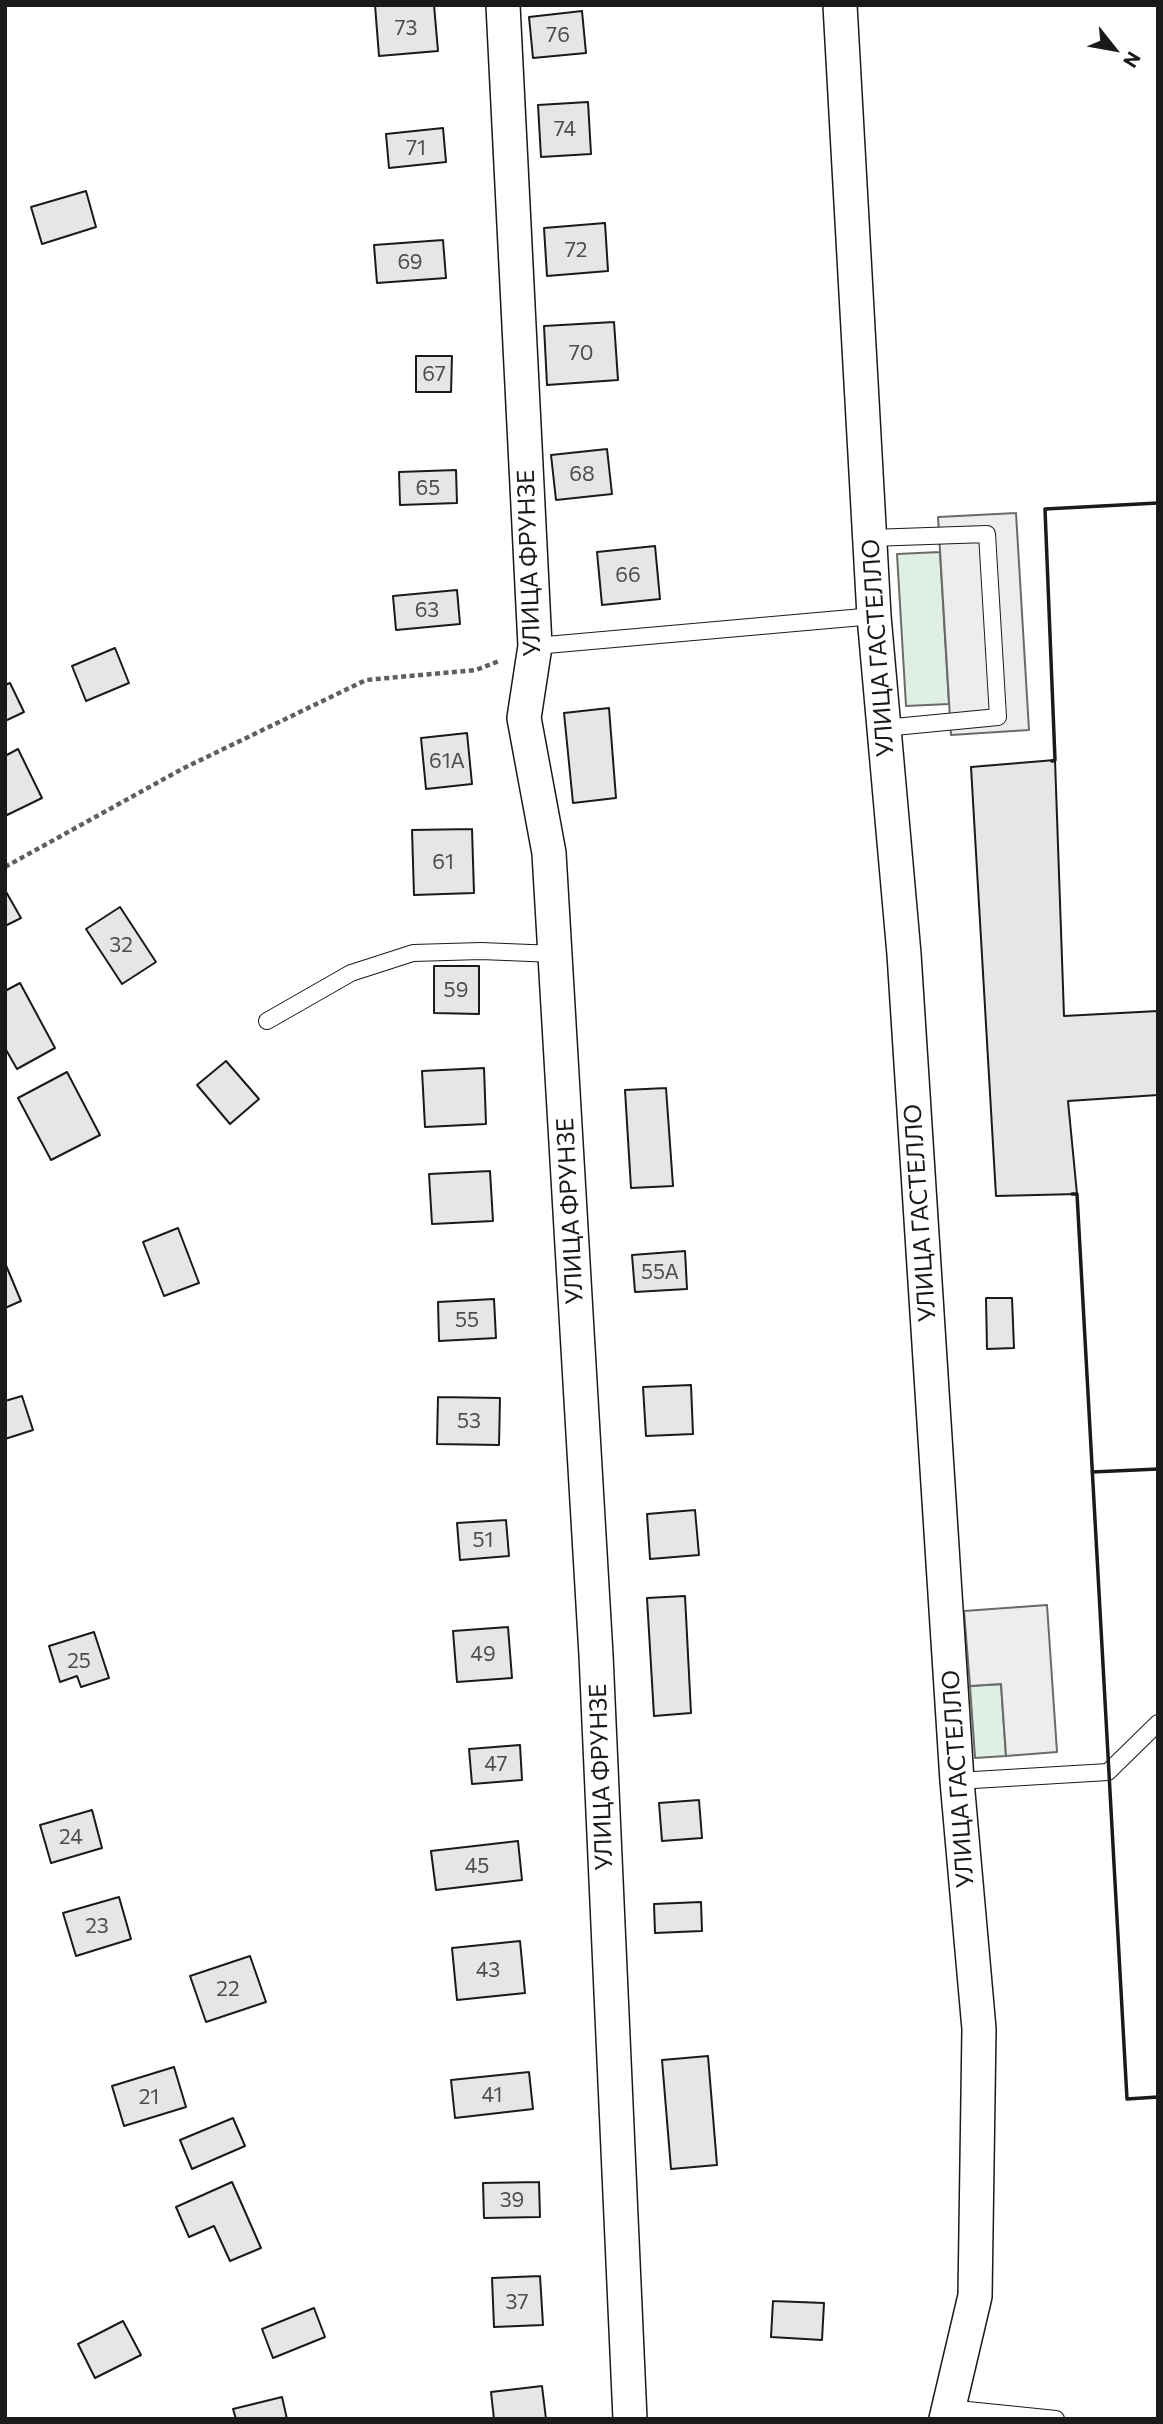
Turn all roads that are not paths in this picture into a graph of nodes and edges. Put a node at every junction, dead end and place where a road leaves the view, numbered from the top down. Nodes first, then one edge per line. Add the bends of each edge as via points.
1 (503, 5) edge
2 (840, 5) edge
3 (870, 538) junction
4 (874, 616) junction
5 (535, 646) junction
6 (884, 728) junction
7 (555, 954) junction
8 (267, 1021) dead end
9 (1158, 1723) edge
10 (957, 1781) junction
11 (947, 2414) edge
12 (630, 2419) edge
13 (1056, 2419) edge

1 - 5 street, УЛИЦА ФРУНЗЕ
2 - 3 street, УЛИЦА ГАСТЕЛЛО
3 - 4 street, УЛИЦА ГАСТЕЛЛО
3 - 6 lane via 987,534 998,717
4 - 5 lane
4 - 6 street, УЛИЦА ГАСТЕЛЛО
5 - 7 street, УЛИЦА ФРУНЗЕ via 524,718 549,853
6 - 10 street, УЛИЦА ГАСТЕЛЛО via 904,954
7 - 8 lane via 413,953 351,973
7 - 12 street, УЛИЦА ФРУНЗЕ via 596,1656
9 - 10 lane via 1108,1772
10 - 11 street, УЛИЦА ГАСТЕЛЛО via 979,2029 978,2183 975,2296
11 - 13 lane

